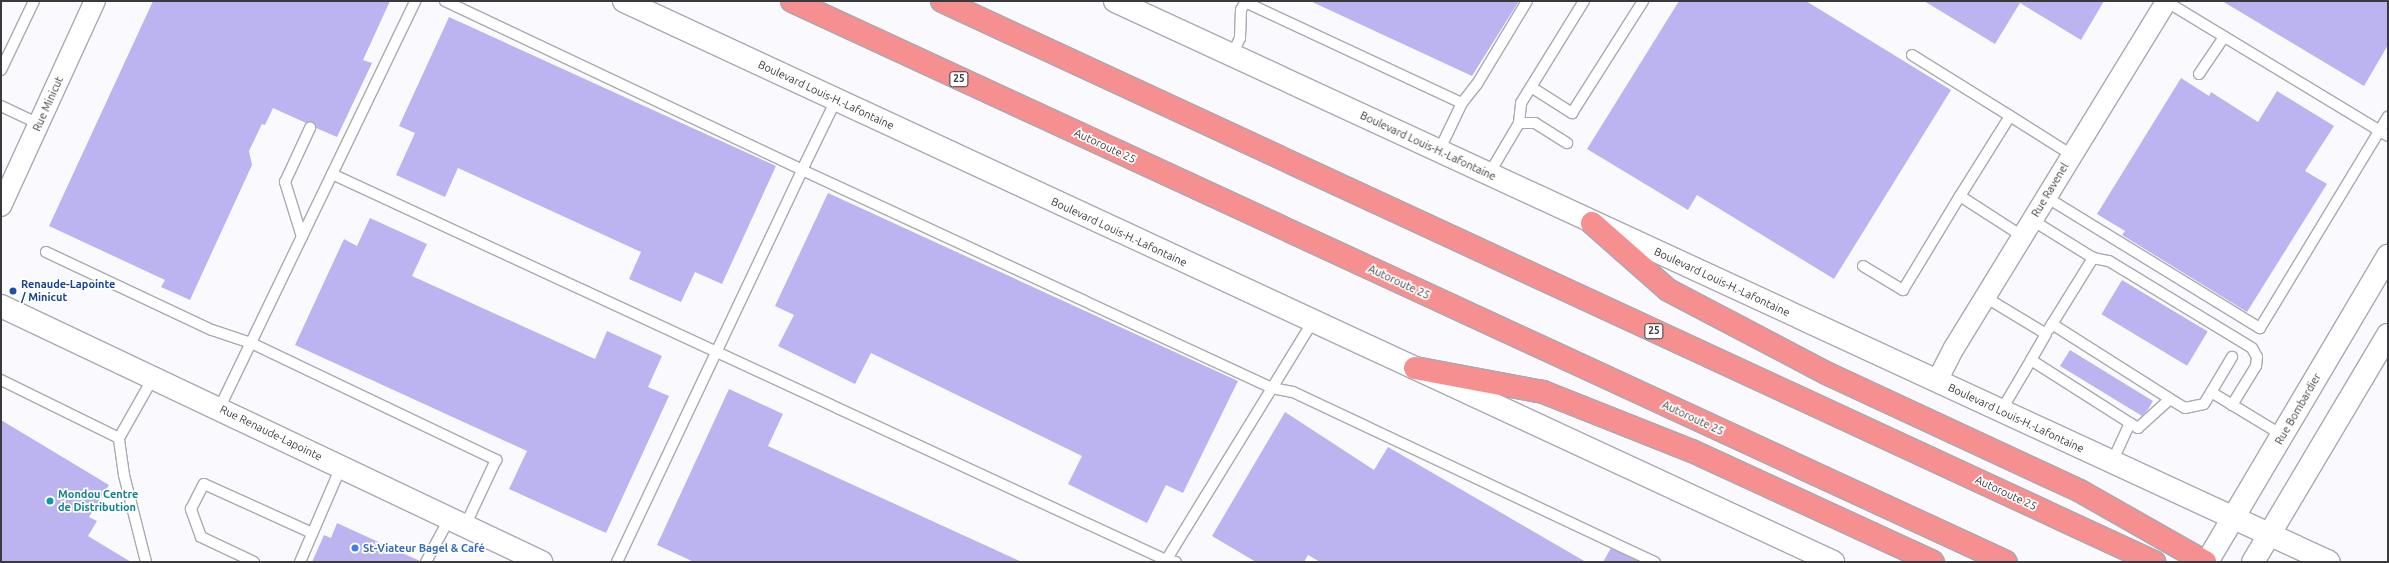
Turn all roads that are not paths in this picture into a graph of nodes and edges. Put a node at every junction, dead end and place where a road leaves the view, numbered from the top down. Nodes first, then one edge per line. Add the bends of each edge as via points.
1 (34, 1) edge
2 (95, 1) edge
3 (415, 1) edge
4 (445, 1) edge
5 (624, 1) edge
6 (792, 1) edge
7 (942, 1) edge
8 (1115, 1) edge
9 (1527, 1) edge
10 (1584, 1) edge
11 (1643, 1) edge
12 (1245, 2) edge
13 (2167, 2) edge
14 (2224, 37) junction
15 (1232, 55) junction
16 (1912, 55) dead end
17 (1, 70) edge
18 (2199, 74) dead end
19 (1531, 87) junction
20 (836, 100) junction
21 (1462, 103) junction
22 (1, 106) edge
23 (2010, 116) junction
24 (2388, 117) edge
25 (39, 124) junction
26 (1519, 124) junction
27 (310, 128) dead end
28 (2379, 130) junction
29 (2388, 136) edge
30 (1567, 143) dead end
31 (1439, 151) junction
32 (2072, 155) junction
33 (802, 170) junction
34 (332, 174) junction
35 (1489, 174) junction
36 (1960, 196) junction
37 (2046, 197) junction
38 (1, 206) edge
39 (1592, 223) junction
40 (2027, 228) junction
41 (302, 237) junction
42 (46, 252) dead end
43 (2388, 256) edge
44 (2093, 258) junction
45 (1863, 266) dead end
46 (1985, 297) junction
47 (1, 306) edge
48 (1313, 321) junction
49 (2052, 324) junction
50 (2046, 334) junction
51 (2388, 335) edge
52 (251, 343) junction
53 (716, 351) junction
54 (2232, 357) dead end
55 (2031, 360) junction
56 (1415, 368) junction
57 (153, 378) junction
58 (1, 380) edge
59 (1937, 381) junction
60 (1272, 388) junction
61 (2211, 392) junction
62 (2170, 399) junction
63 (2232, 404) junction
64 (219, 409) junction
65 (2001, 411) junction
66 (2130, 423) junction
67 (2282, 435) junction
68 (119, 438) junction
69 (2112, 462) junction
70 (341, 467) junction
71 (2234, 518) junction
72 (457, 522) junction
73 (312, 533) junction
74 (2270, 535) junction
75 (1825, 560) edge
76 (2254, 560) edge
77 (1165, 561) edge
78 (146, 562) edge
79 (254, 562) edge
80 (300, 562) edge
81 (426, 562) edge
82 (541, 562) edge
83 (617, 562) edge
84 (1176, 562) edge
85 (1655, 562) edge
86 (1933, 562) edge
87 (2006, 562) edge
88 (2154, 562) edge
89 (2206, 562) edge
90 (2329, 562) edge

1 - 17 lane
2 - 25 street, Rue Minicut
3 - 34 lane
4 - 33 lane
5 - 20 main road, Boulevard Louis-H.-Lafontaine
6 - 87 highway, Autoroute 25 / 25
7 - 88 highway, Autoroute 25 / 25
8 - 15 main road, Boulevard Louis-H.-Lafontaine
9 - 21 lane via 1477,84
10 - 19 lane
11 - 19 lane via 1572,113
12 - 15 lane via 1241,10 1239,39
12 - 21 lane
13 - 14 lane
13 - 32 street, Rue Ravenel
14 - 18 lane
14 - 28 lane
15 - 31 main road, Boulevard Louis-H.-Lafontaine
16 - 23 lane
19 - 26 lane via 1521,103
20 - 33 lane
20 - 48 main road, Boulevard Louis-H.-Lafontaine
21 - 31 lane
22 - 25 lane
23 - 32 lane
23 - 36 lane
24 - 28 lane
25 - 38 street, Rue Minicut
26 - 30 lane via 1535,123
26 - 35 lane
27 - 41 lane via 285,182
28 - 29 lane
28 - 37 lane via 2260,328
31 - 35 main road, Boulevard Louis-H.-Lafontaine
32 - 37 street, Rue Ravenel
33 - 53 lane
33 - 60 lane
34 - 41 lane
34 - 53 lane
35 - 39 main road, Boulevard Louis-H.-Lafontaine
36 - 40 lane
36 - 45 lane via 1903,290
37 - 40 street, Rue Ravenel
39 - 59 main road, Boulevard Louis-H.-Lafontaine
39 - 89 highway via 1668,290 1826,373 2080,491
40 - 44 lane
40 - 46 street, Rue Ravenel
41 - 52 lane
42 - 52 lane via 212,330
43 - 67 main road, Rue Bombardier
44 - 49 lane
44 - 63 lane via 2109,261 2252,348 2257,357 2256,366
46 - 50 lane
46 - 59 street, Rue Ravenel
47 - 57 main road, Rue Renaude-Lapointe
48 - 56 main road, Boulevard Louis-H.-Lafontaine
48 - 60 lane
49 - 50 lane
49 - 62 lane
50 - 55 lane
51 - 74 main road
52 - 64 lane
52 - 72 lane via 496,460
53 - 77 lane
53 - 83 lane
54 - 61 lane
55 - 65 lane
55 - 66 lane
56 - 75 main road, Boulevard Louis-H.-Lafontaine
56 - 86 highway via 1543,392 1692,451
57 - 64 main road, Rue Renaude-Lapointe
57 - 68 lane
58 - 68 lane
59 - 65 main road, Boulevard Louis-H.-Lafontaine
60 - 77 lane
60 - 85 lane via 1293,392
61 - 62 lane via 2204,404 2185,408
61 - 63 lane
62 - 66 lane via 2138,428
63 - 67 lane
64 - 70 main road, Rue Renaude-Lapointe
65 - 69 main road, Boulevard Louis-H.-Lafontaine
66 - 69 lane
67 - 71 main road, Rue Bombardier
68 - 78 lane via 124,474
69 - 71 main road, Boulevard Louis-H.-Lafontaine
70 - 72 main road, Rue Renaude-Lapointe
70 - 73 lane
71 - 74 main road, Boulevard Louis-H.-Lafontaine
71 - 89 main road, Rue Bombardier
72 - 81 lane
72 - 82 main road, Rue Renaude-Lapointe
73 - 79 lane via 204,484 191,509 201,538
73 - 80 lane
74 - 76 main road
74 - 90 main road, Boulevard Louis-H.-Lafontaine
77 - 84 lane

